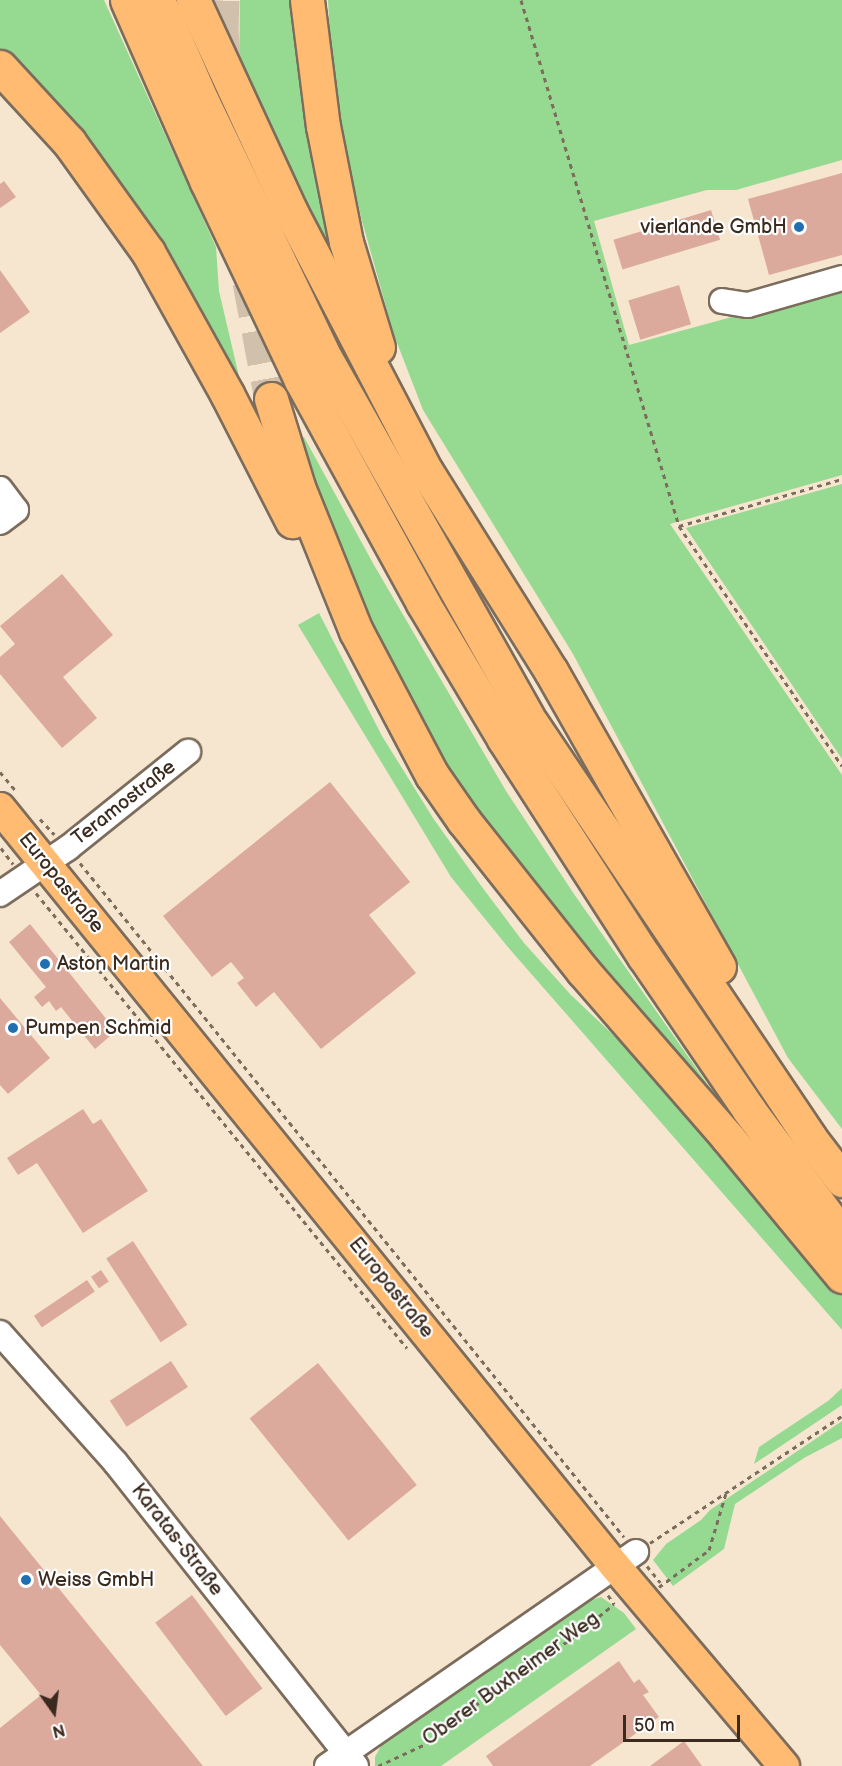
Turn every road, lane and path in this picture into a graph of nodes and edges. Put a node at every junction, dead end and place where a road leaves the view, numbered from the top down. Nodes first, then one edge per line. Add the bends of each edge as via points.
1 (127, 0) edge
2 (159, 0) edge
3 (193, 0) edge
4 (307, 0) edge
5 (521, 0) edge
6 (0, 67) edge
7 (842, 278) edge
8 (722, 301) dead end
9 (271, 399) tunnel mouth
10 (401, 425) junction
11 (842, 479) edge
12 (0, 489) edge
13 (0, 522) edge
14 (679, 526) junction
15 (356, 631) junction
16 (188, 752) dead end
17 (842, 766) edge
18 (0, 772) edge
19 (11, 802) edge
20 (36, 814) dead end
21 (45, 862) junction
22 (0, 894) edge
23 (810, 1138) junction
24 (842, 1180) edge
25 (842, 1235) edge
26 (842, 1276) edge
27 (0, 1333) edge
28 (414, 1357) dead end
29 (842, 1416) edge
30 (726, 1493) junction
31 (615, 1566) junction
32 (629, 1601) junction
33 (343, 1762) edge
34 (378, 1766) edge
35 (784, 1766) edge

1 - 25 highway via 207,182 301,380 423,603 504,739 644,956 749,1110
2 - 23 highway via 202,101 322,352 454,588 532,724
3 - 10 highway via 291,212
4 - 10 highway via 323,126 346,242
5 - 14 path
6 - 15 highway via 69,142 148,252 227,394 305,548
7 - 8 street via 748,305
9 - 15 highway via 298,487
10 - 23 highway via 575,711
11 - 14 path
12 - 13 street via 16,510
14 - 17 path
15 - 26 highway via 432,775 464,821 583,970
16 - 21 street, Teramostraße
18 - 19 path
19 - 21 main road, Europastraße
20 - 21 path
21 - 22 street, Teramostraße
21 - 28 path
21 - 31 main road, Europastraße
21 - 31 path via 160,965
23 - 24 highway
27 - 33 street, Karatas-Straße via 115,1462
29 - 30 path
30 - 31 path
30 - 32 path, Oberer Buxheimer Weg via 709,1550
31 - 32 main road, Europastraße
31 - 32 path
31 - 33 street, Oberer Buxheimer Weg
32 - 34 path, Oberer Buxheimer Weg via 489,1695 434,1740
32 - 35 main road, Europastraße

